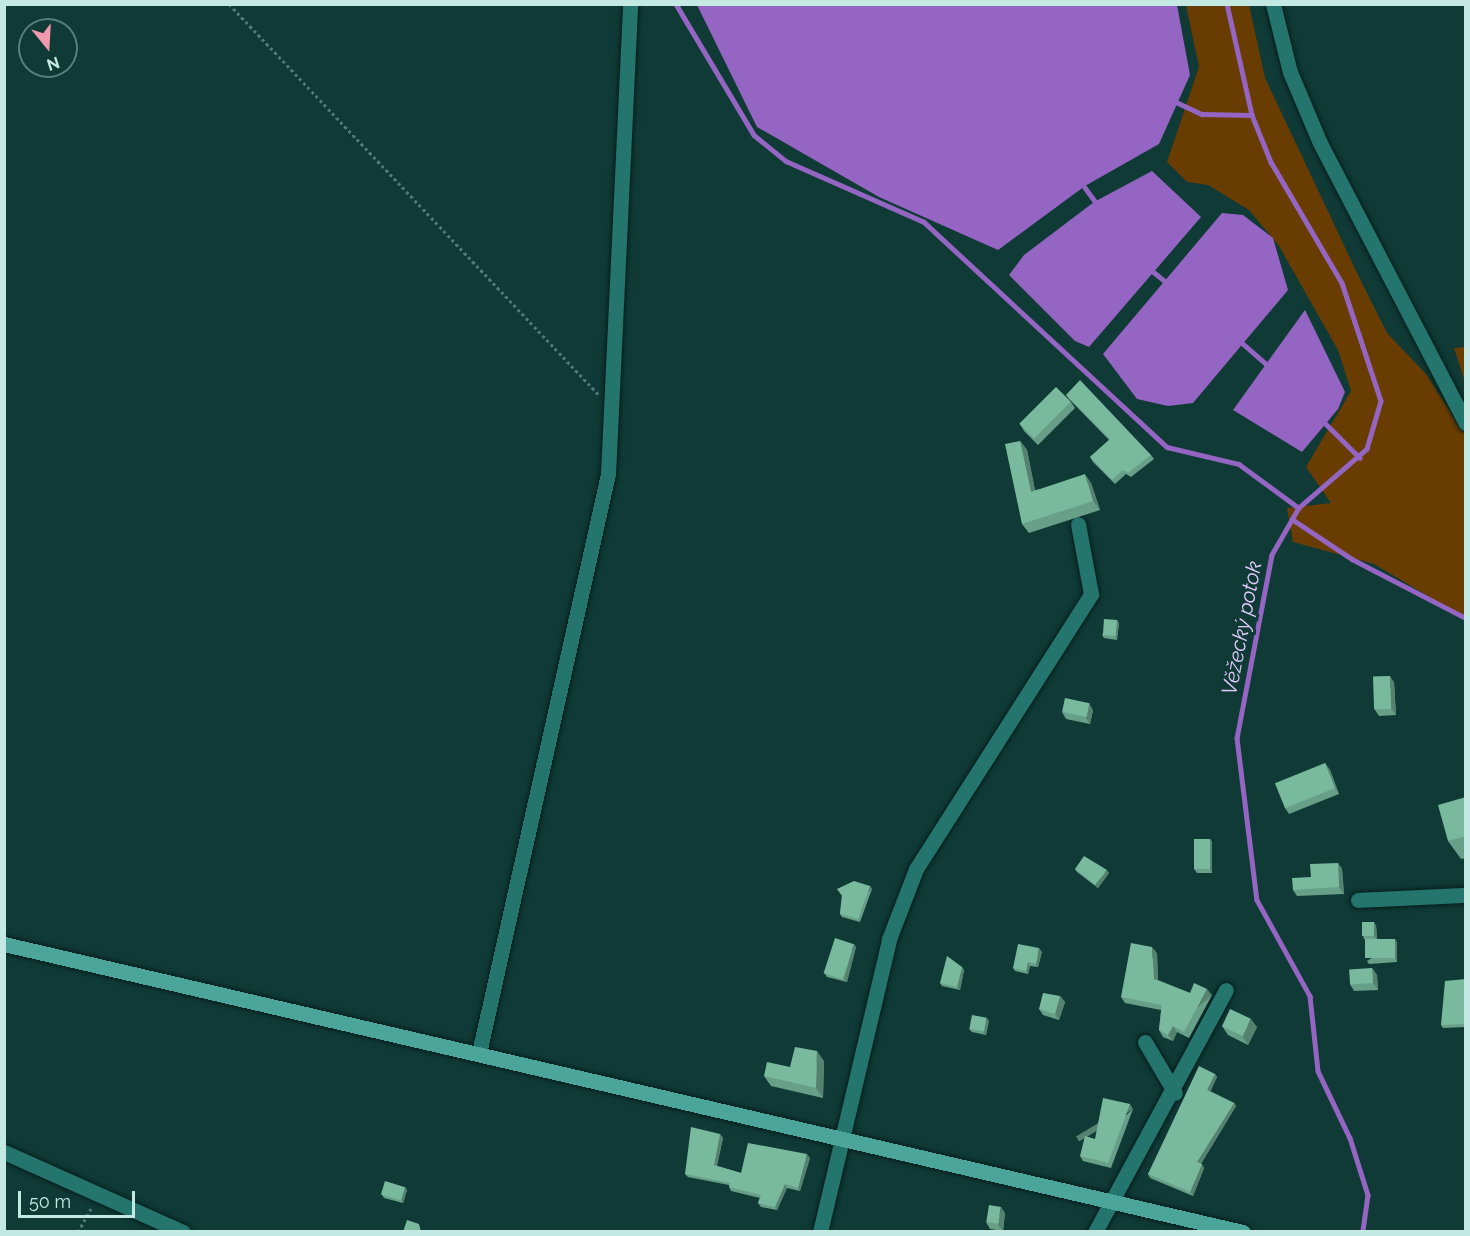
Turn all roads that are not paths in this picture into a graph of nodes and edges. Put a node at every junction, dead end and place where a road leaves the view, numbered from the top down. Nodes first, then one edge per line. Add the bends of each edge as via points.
1 (630, 4) edge
2 (1274, 4) edge
3 (1466, 423) edge
4 (1078, 524) dead end
5 (1466, 895) edge
6 (1358, 900) dead end
7 (4, 944) edge
8 (1226, 990) dead end
9 (1145, 1042) dead end
10 (479, 1053) junction
11 (1175, 1093) junction
12 (846, 1138) junction
13 (4, 1152) edge
14 (1111, 1200) junction
15 (183, 1232) edge
16 (820, 1232) edge
17 (1095, 1232) edge
18 (1243, 1232) edge

1 - 10 street via 608,474
2 - 3 street via 1290,72 1320,143
4 - 12 street via 1091,594 916,869 889,939
5 - 6 street
7 - 10 main road
8 - 11 street
9 - 11 street
10 - 12 main road
11 - 14 street
12 - 14 main road
12 - 16 street
13 - 15 street via 99,1191
14 - 17 street
14 - 18 main road

